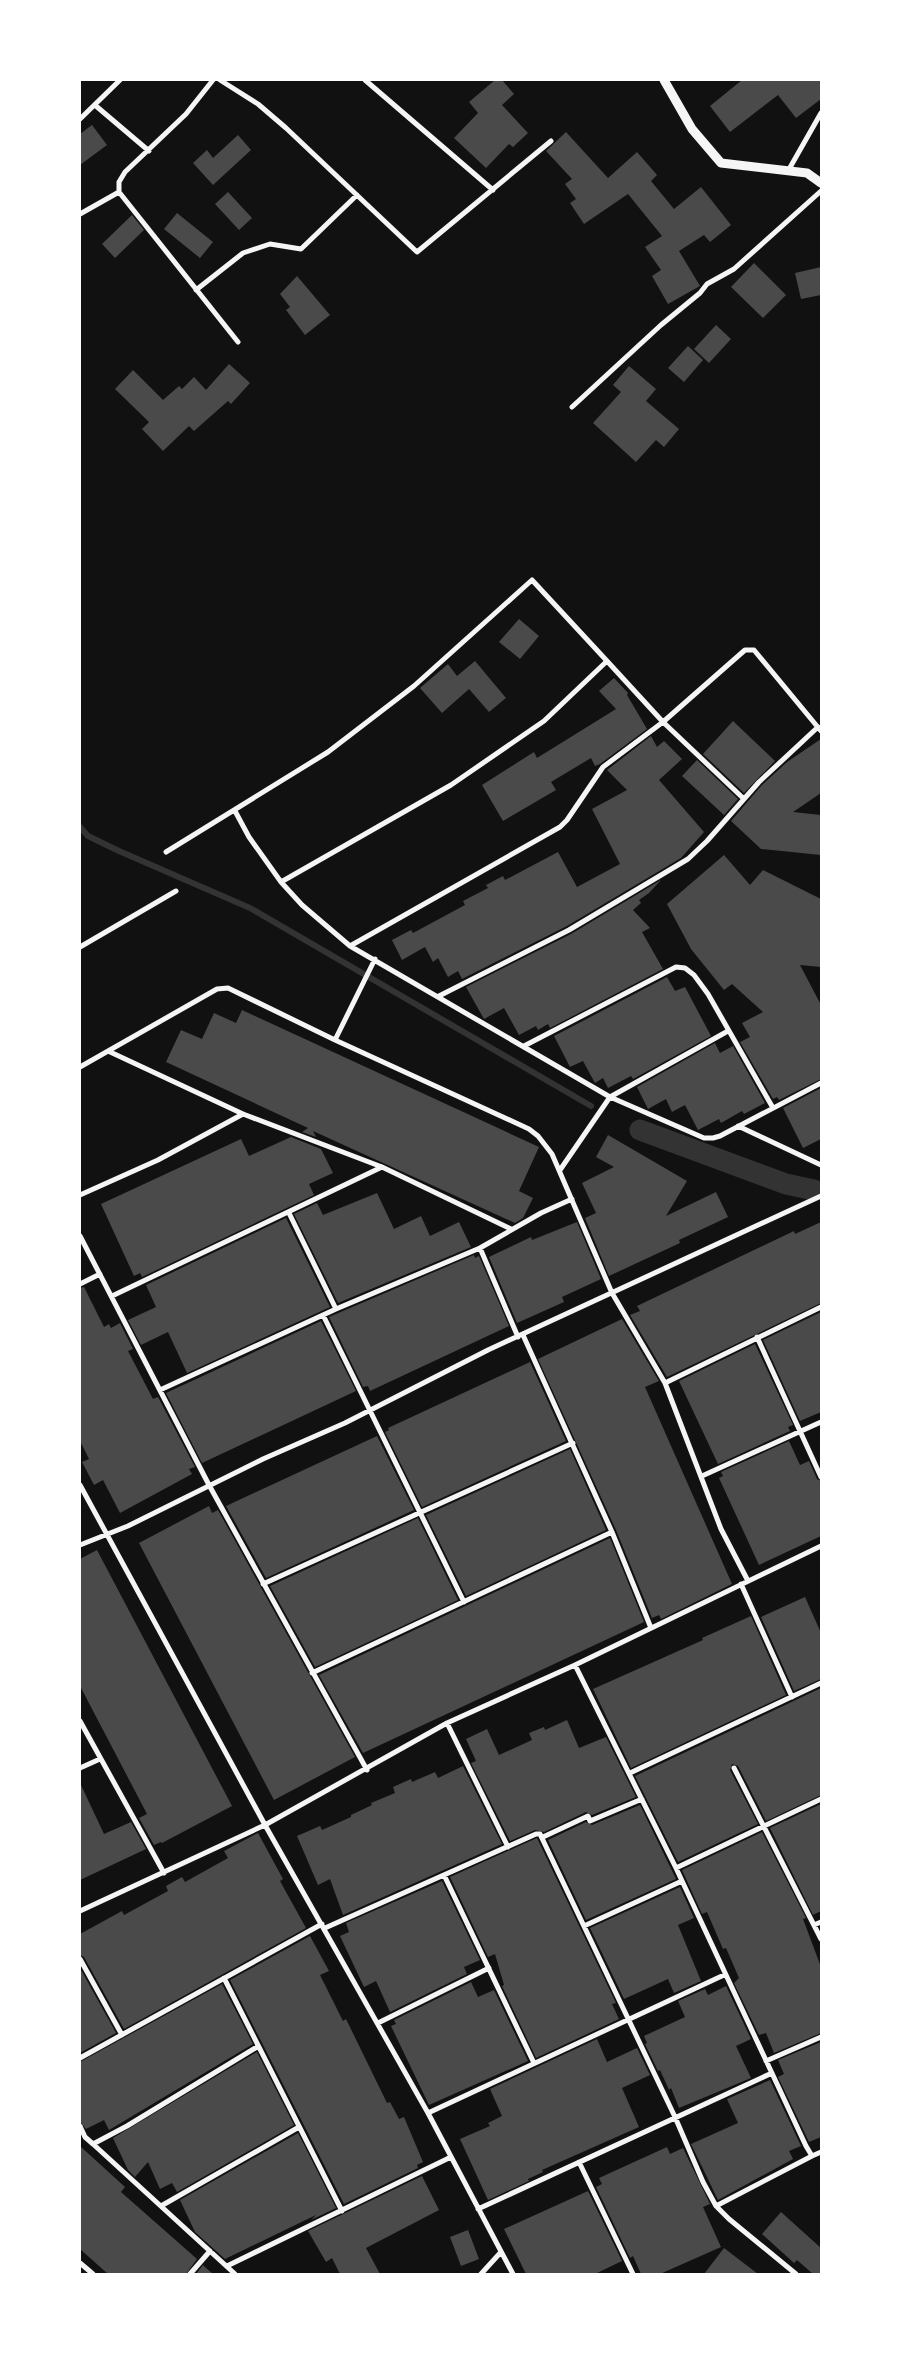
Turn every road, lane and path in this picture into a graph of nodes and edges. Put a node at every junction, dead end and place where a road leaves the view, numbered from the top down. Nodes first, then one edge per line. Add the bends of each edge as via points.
1 (120, 80) edge
2 (213, 80) edge
3 (220, 80) edge
4 (365, 80) edge
5 (664, 80) edge
6 (96, 106) junction
7 (821, 113) edge
8 (80, 119) edge
9 (551, 141) dead end
10 (149, 151) junction
11 (788, 172) junction
12 (821, 183) edge
13 (493, 190) junction
14 (821, 191) edge
15 (119, 192) junction
16 (357, 195) junction
17 (80, 214) edge
18 (196, 290) junction
19 (238, 342) dead end
20 (572, 407) dead end
21 (607, 661) junction
22 (663, 722) junction
23 (820, 729) edge
24 (744, 799) junction
25 (235, 811) junction
26 (166, 852) dead end
27 (281, 882) junction
28 (176, 891) dead end
29 (350, 946) junction
30 (80, 947) edge
31 (375, 959) junction
32 (439, 996) junction
33 (728, 1031) junction
34 (334, 1040) junction
35 (524, 1046) junction
36 (108, 1051) junction
37 (80, 1067) edge
38 (821, 1083) edge
39 (610, 1098) junction
40 (773, 1108) junction
41 (243, 1114) junction
42 (738, 1126) junction
43 (821, 1165) edge
44 (382, 1167) junction
45 (560, 1170) junction
46 (80, 1195) edge
47 (821, 1196) edge
48 (572, 1199) junction
49 (289, 1213) junction
50 (511, 1229) junction
51 (80, 1236) edge
52 (480, 1248) junction
53 (100, 1274) junction
54 (80, 1284) edge
55 (612, 1292) junction
56 (112, 1296) junction
57 (821, 1307) edge
58 (336, 1309) junction
59 (323, 1315) junction
60 (521, 1336) junction
61 (757, 1337) junction
62 (665, 1383) junction
63 (160, 1390) junction
64 (369, 1410) junction
65 (821, 1422) edge
66 (801, 1431) junction
67 (573, 1443) junction
68 (702, 1476) junction
69 (821, 1477) edge
70 (80, 1485) edge
71 (209, 1485) junction
72 (421, 1512) junction
73 (612, 1532) junction
74 (108, 1534) junction
75 (80, 1545) edge
76 (821, 1546) edge
77 (748, 1581) junction
78 (263, 1584) junction
79 (741, 1584) junction
80 (464, 1602) junction
81 (651, 1628) junction
82 (575, 1665) junction
83 (312, 1673) junction
84 (821, 1683) edge
85 (792, 1697) junction
86 (80, 1721) edge
87 (447, 1723) junction
88 (100, 1760) junction
89 (80, 1768) edge
90 (734, 1768) dead end
91 (366, 1770) junction
92 (630, 1773) junction
93 (642, 1799) junction
94 (821, 1799) edge
95 (265, 1825) junction
96 (764, 1828) junction
97 (542, 1836) junction
98 (508, 1847) junction
99 (676, 1868) junction
100 (164, 1873) junction
101 (444, 1875) junction
102 (682, 1881) junction
103 (80, 1911) edge
104 (821, 1922) edge
105 (814, 1925) junction
106 (323, 1926) junction
107 (584, 1926) junction
108 (821, 1939) edge
109 (80, 1959) edge
110 (489, 1968) junction
111 (724, 1975) junction
112 (224, 1978) junction
113 (628, 2020) junction
114 (378, 2023) junction
115 (122, 2035) junction
116 (821, 2037) edge
117 (257, 2047) junction
118 (80, 2058) edge
119 (766, 2061) junction
120 (534, 2063) junction
121 (772, 2073) junction
122 (428, 2113) junction
123 (675, 2116) junction
124 (80, 2126) edge
125 (299, 2127) junction
126 (93, 2144) junction
127 (821, 2152) edge
128 (812, 2156) junction
129 (450, 2157) junction
130 (579, 2162) junction
131 (161, 2206) junction
132 (716, 2206) junction
133 (478, 2209) junction
134 (342, 2211) junction
135 (210, 2251) junction
136 (501, 2252) junction
137 (80, 2263) edge
138 (227, 2266) junction
139 (93, 2274) edge
140 (190, 2274) edge
141 (235, 2274) edge
142 (481, 2274) edge
143 (513, 2274) edge
144 (633, 2274) edge
145 (796, 2274) edge

1 - 6 street
2 - 10 street via 186,114
3 - 16 street via 258,104
4 - 13 street
5 - 11 street via 692,129 721,163
6 - 8 street
6 - 10 street
7 - 11 street
9 - 13 street
10 - 15 street via 125,172 119,182
11 - 12 street via 807,173
13 - 16 street via 417,252
14 - 20 street via 734,268 707,284
15 - 17 street
15 - 18 street
16 - 18 street via 301,249 270,244 243,253
18 - 19 street
21 - 22 street
21 - 25 street via 532,580 406,692 328,752
21 - 27 street via 544,720 451,785
22 - 23 street via 750,649 758,653
22 - 24 street
22 - 29 street via 603,767 560,827
23 - 24 street
24 - 32 street via 688,859 569,930
25 - 26 street
25 - 27 street
27 - 29 street via 302,905
28 - 30 street
29 - 31 street
31 - 32 street
31 - 34 street
32 - 35 street
33 - 35 street via 694,975 685,968 676,967
33 - 39 street
33 - 40 street
34 - 36 street via 225,988 217,989
34 - 45 street via 530,1129 545,1144
35 - 39 street
36 - 37 street
36 - 41 street
38 - 40 street
39 - 42 street via 704,1138 713,1138
39 - 45 street
40 - 42 street
41 - 44 street
41 - 46 street via 158,1160
42 - 43 street
44 - 49 street
44 - 50 street
45 - 48 street
47 - 55 street
48 - 50 street
48 - 55 street
49 - 56 street
49 - 58 street
50 - 52 street
51 - 53 street
52 - 58 street
52 - 60 street
53 - 54 street
53 - 56 street
55 - 60 street
55 - 62 street
56 - 63 street
57 - 61 street
58 - 59 street
59 - 63 street
59 - 64 street
60 - 64 street
60 - 67 street
61 - 62 street
61 - 66 street
62 - 68 street
63 - 71 street
64 - 71 street
64 - 72 street
65 - 66 street
66 - 68 street
66 - 69 street
67 - 72 street
67 - 73 street
68 - 77 street via 720,1529
70 - 74 street
71 - 74 street
71 - 78 street
72 - 78 street
72 - 80 street
73 - 80 street
73 - 81 street
74 - 75 street
74 - 95 street
76 - 77 street
77 - 79 street
78 - 83 street
79 - 81 street
79 - 85 street
80 - 83 street
81 - 82 street
82 - 87 street
82 - 92 street
83 - 91 street
84 - 85 street
85 - 92 street
86 - 88 street
87 - 91 street
87 - 98 street
88 - 89 street
88 - 100 street
90 - 96 street
91 - 95 street
92 - 93 street
93 - 97 street via 590,1821 588,1816
93 - 99 street
94 - 96 street
95 - 100 street
95 - 106 street
96 - 99 street
96 - 105 street
97 - 98 street via 536,1834
97 - 107 street
98 - 101 street
99 - 102 street
100 - 103 street
101 - 106 street
101 - 110 street
102 - 107 street
102 - 111 street
104 - 105 street
105 - 108 street
106 - 112 street
106 - 114 street
107 - 113 street
109 - 115 street
110 - 114 street
110 - 120 street
111 - 113 street
111 - 119 street
112 - 115 street
112 - 117 street
113 - 120 street
113 - 123 street
114 - 122 street
115 - 118 street
116 - 119 street
117 - 125 street
117 - 126 street
119 - 121 street
120 - 122 street
121 - 123 street
121 - 128 street
122 - 129 street
123 - 130 street
123 - 132 street
124 - 126 street
125 - 131 street
125 - 134 street
126 - 131 street
127 - 128 street
128 - 132 street
129 - 133 street
129 - 134 street
130 - 133 street
130 - 144 street
131 - 135 street
132 - 145 street
133 - 136 street
134 - 138 street
135 - 138 street
135 - 140 street
136 - 142 street
136 - 143 street
137 - 139 street
138 - 141 street

